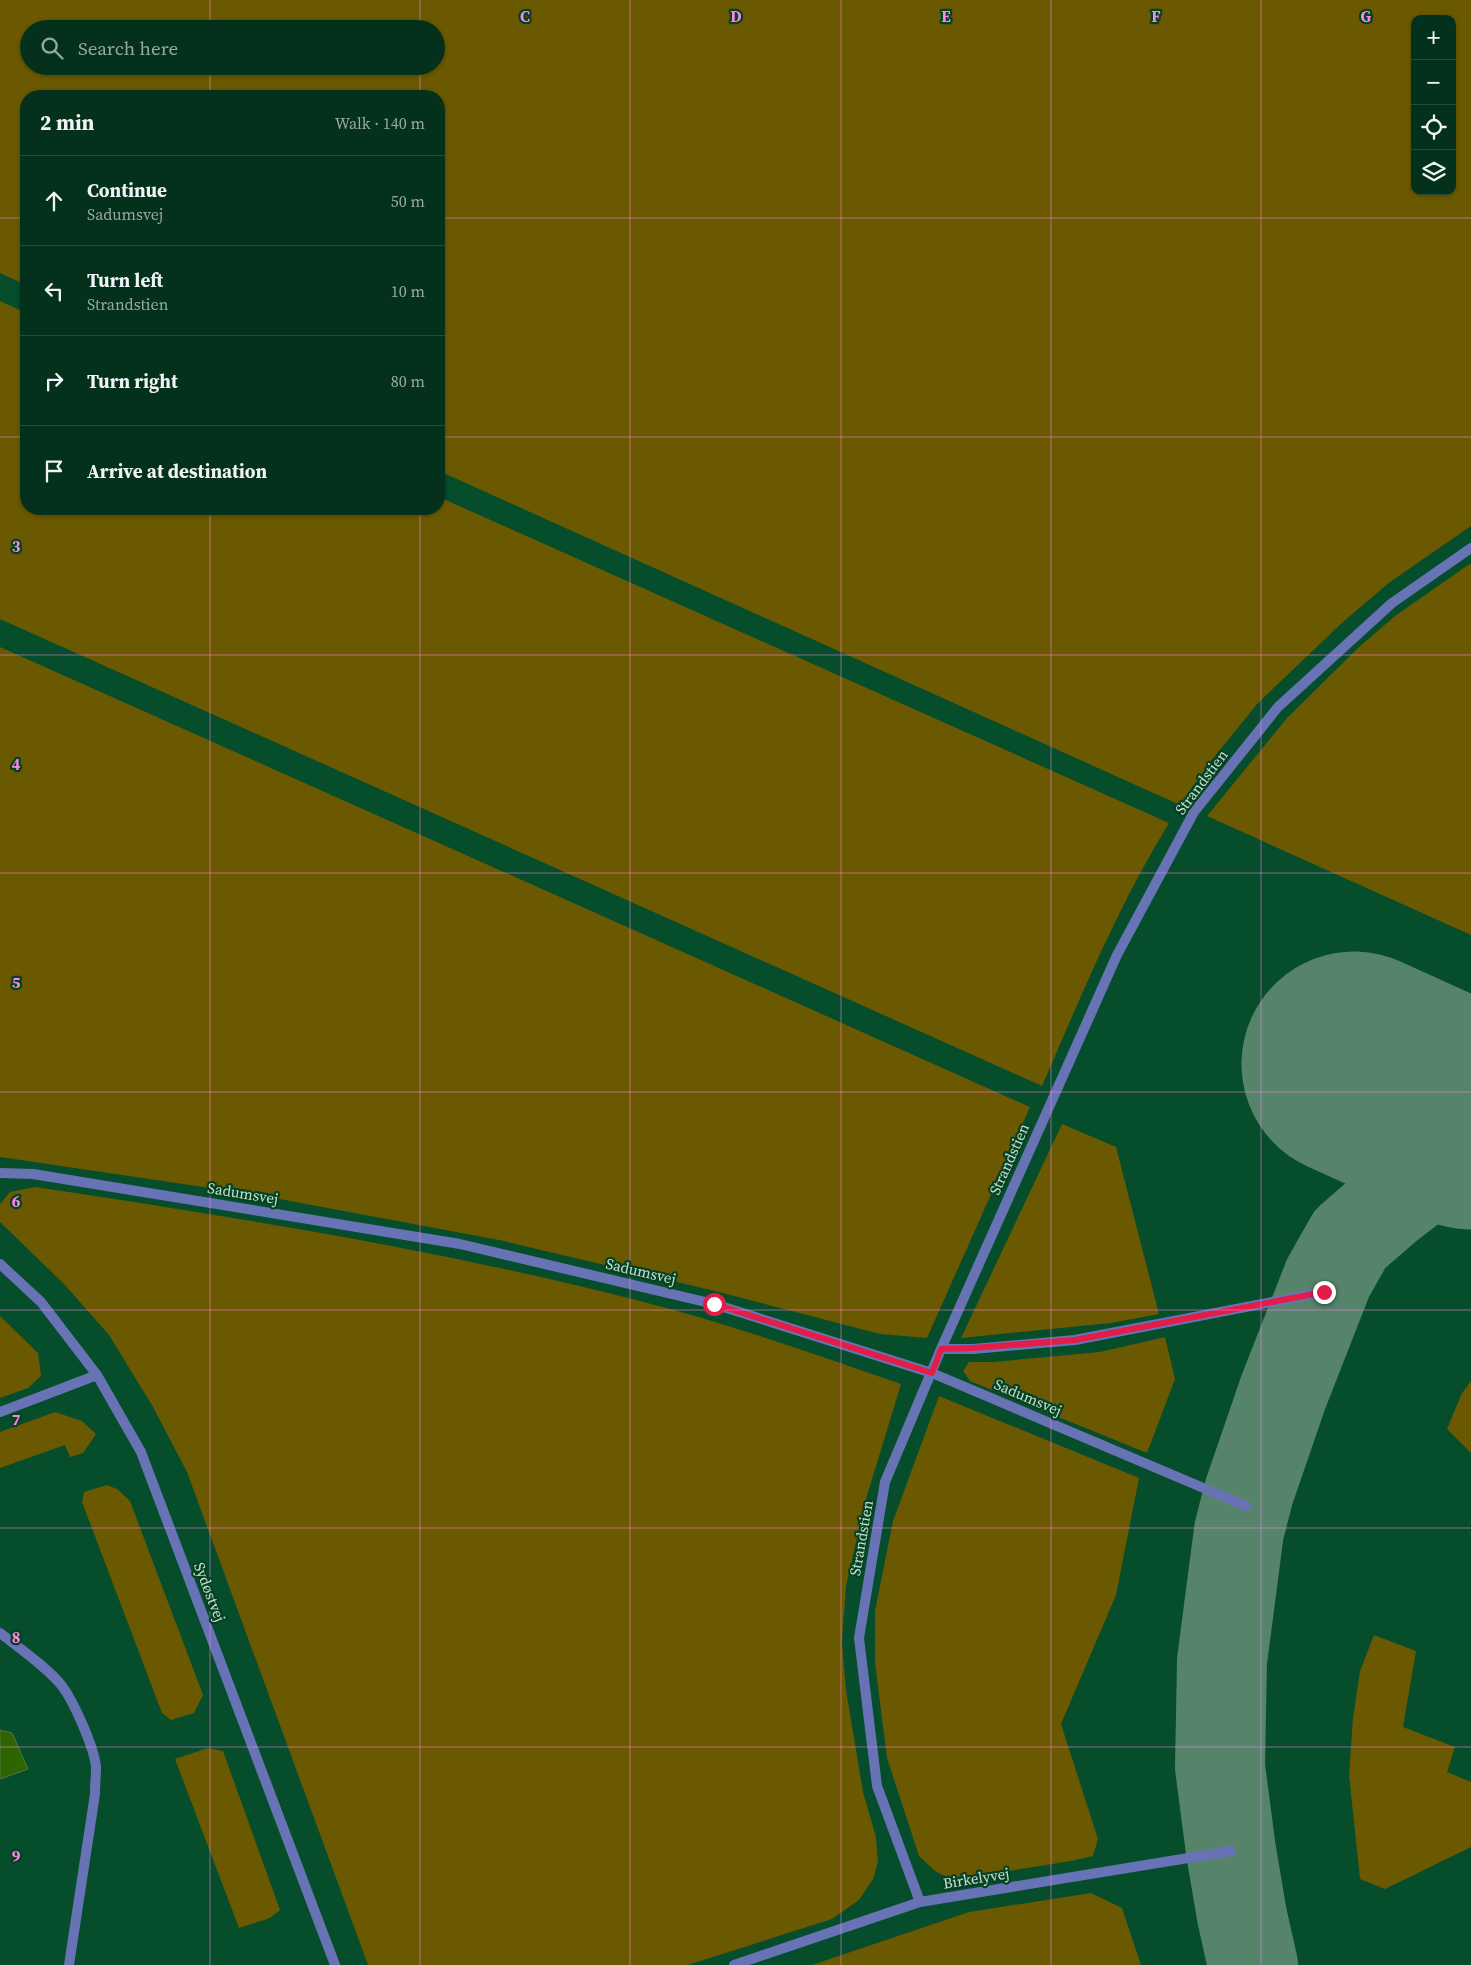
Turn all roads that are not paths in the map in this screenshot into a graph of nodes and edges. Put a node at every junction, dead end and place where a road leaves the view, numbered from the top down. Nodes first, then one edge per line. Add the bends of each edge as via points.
1 (1471, 548) edge
2 (0, 1173) edge
3 (0, 1264) edge
4 (1324, 1292) dead end
5 (941, 1349) junction
6 (932, 1373) junction
7 (97, 1376) junction
8 (0, 1412) edge
9 (1246, 1506) dead end
10 (0, 1633) edge
11 (1231, 1851) dead end
12 (920, 1902) junction
13 (69, 1965) edge
14 (335, 1965) edge
15 (734, 1965) edge

1 - 5 lane, Strandstien via 1392,603 1278,707 1194,812 1117,955
2 - 6 lane, Sadumsvej via 33,1174 460,1244 714,1304
3 - 7 lane, Sydøstvej via 41,1302
4 - 5 lane via 1075,1340
5 - 6 lane, Strandstien
6 - 9 lane, Sadumsvej
6 - 12 lane, Strandstien via 886,1482 859,1638 877,1786
7 - 8 lane
7 - 14 lane, Sydøstvej via 141,1452
10 - 13 lane via 62,1686 93,1752 95,1794
11 - 12 lane, Birkelyvej
12 - 15 lane, Birkelyvej

